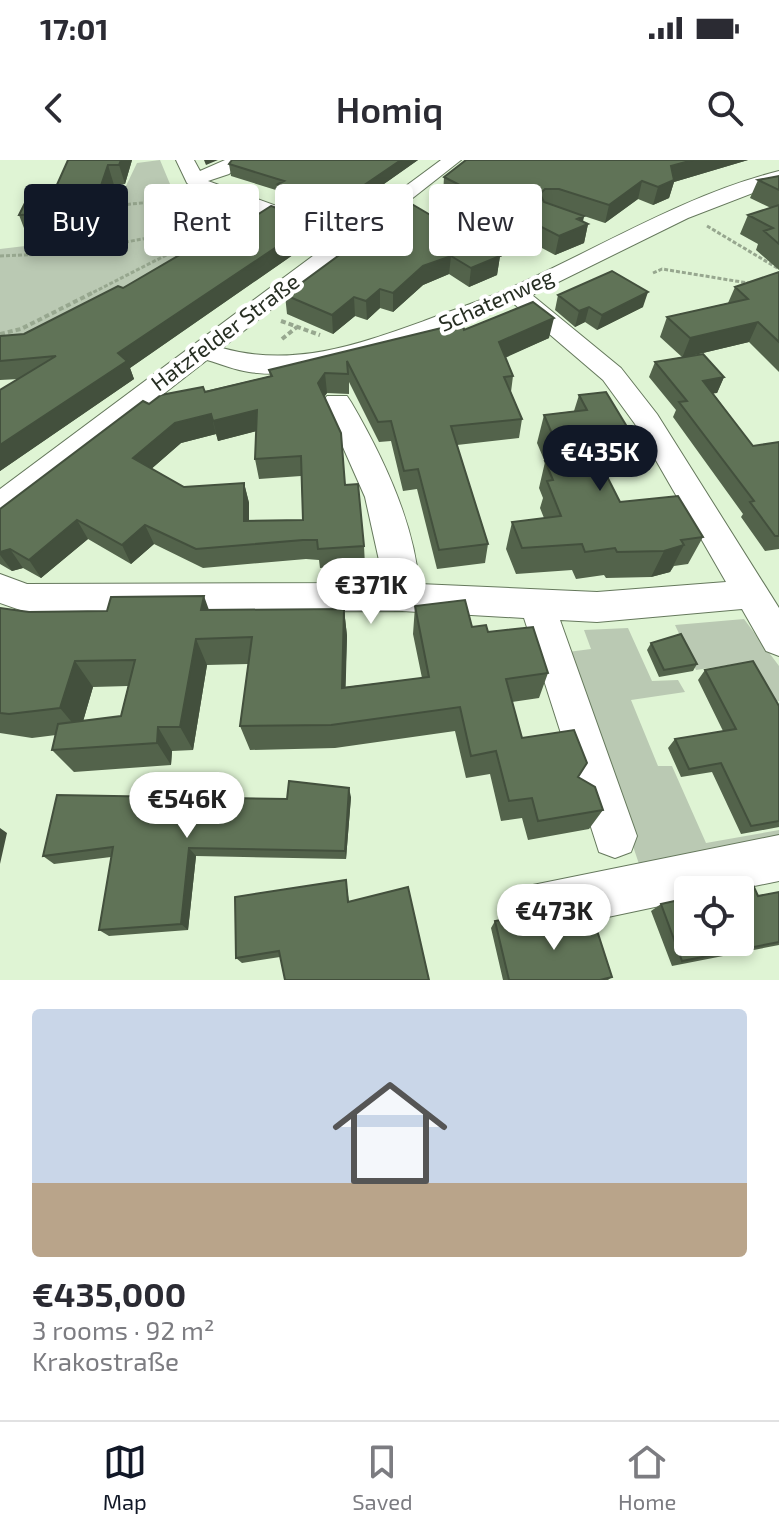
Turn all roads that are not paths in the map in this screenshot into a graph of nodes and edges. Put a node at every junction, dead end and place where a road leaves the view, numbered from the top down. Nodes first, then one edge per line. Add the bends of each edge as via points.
1 (185, 160) edge
2 (236, 160) edge
3 (452, 160) edge
4 (779, 177) edge
5 (194, 179) junction
6 (413, 190) edge
7 (275, 214) edge
8 (600, 231) dead end
9 (626, 240) junction
10 (325, 256) edge
11 (516, 294) junction
12 (201, 350) junction
13 (337, 402) dead end
14 (0, 505) edge
15 (0, 588) edge
16 (402, 597) junction
17 (761, 597) edge
18 (537, 604) junction
19 (779, 640) edge
20 (615, 836) dead end
21 (779, 858) edge
22 (523, 911) dead end

1 - 5 street
2 - 5 street
3 - 6 street, Hatzfelder Straße
4 - 9 street, Schatenweg
5 - 7 street
8 - 9 street
9 - 11 street, Schatenweg
10 - 12 street, Hatzfelder Straße
11 - 12 street, Schatenweg via 311,364 249,364
11 - 17 street via 612,374
12 - 14 street, Hatzfelder Straße
13 - 16 street via 376,491 403,574
15 - 16 street via 26,598
16 - 18 street
17 - 18 street via 597,607
17 - 19 street
18 - 20 street
21 - 22 street

